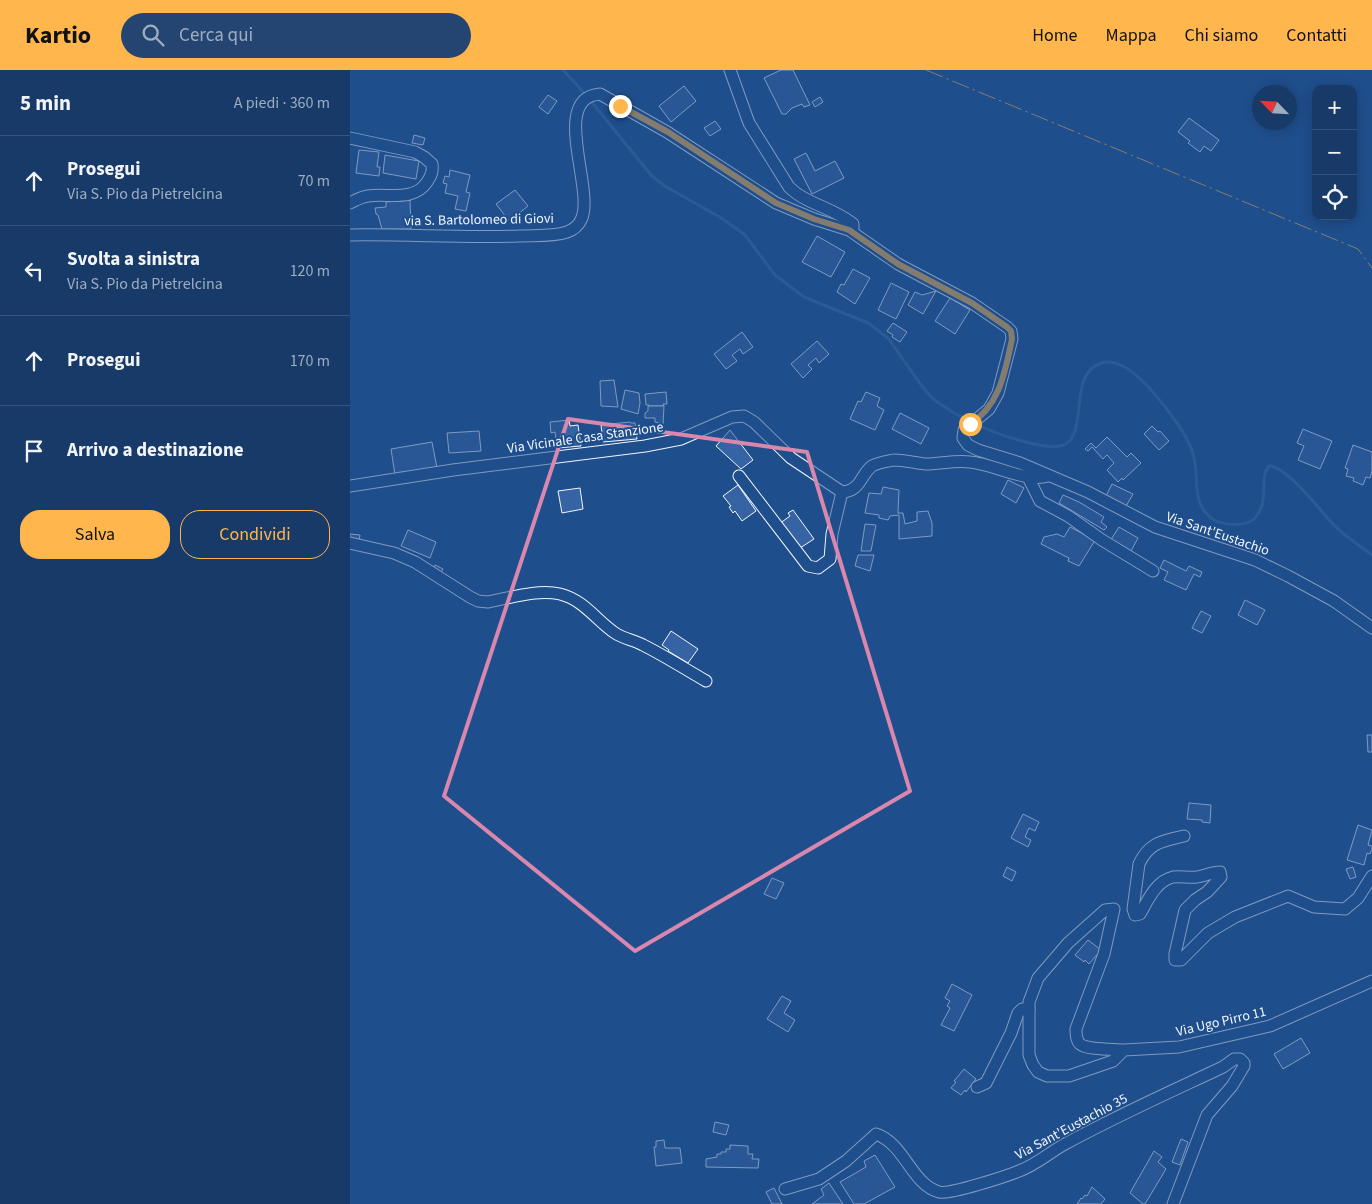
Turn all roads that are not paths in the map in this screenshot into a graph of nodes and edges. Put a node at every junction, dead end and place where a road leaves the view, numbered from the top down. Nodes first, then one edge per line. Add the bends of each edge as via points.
1 (730, 70) edge
2 (350, 138) edge
3 (350, 203) edge
4 (853, 232) junction
5 (350, 235) edge
6 (739, 476) dead end
7 (1050, 476) junction
8 (1028, 477) junction
9 (350, 486) edge
10 (842, 492) junction
11 (350, 542) edge
12 (1153, 571) dead end
13 (1372, 628) edge
14 (706, 681) dead end
15 (1184, 836) dead end
16 (1372, 876) edge
17 (1372, 981) edge
18 (1029, 1009) junction
19 (1124, 1050) junction
20 (977, 1087) dead end
21 (785, 1189) dead end
22 (1173, 1204) edge

1 - 4 street via 749,123 789,187 806,200 847,219
2 - 3 street, via S. Bartolomeo di Giovi via 415,152 432,164 433,172 421,190 407,195 370,195
4 - 5 street, via S. Bartolomeo di Giovi via 776,203 668,132 596,94 585,100 576,118 575,136 585,204 581,221 573,230 486,237
4 - 7 street, Via Sant'Eustachio via 898,264 972,303 1011,331 1012,339 998,393 989,409 964,430 963,438 978,450
6 - 10 street via 808,566 818,568 830,559
7 - 8 street
7 - 13 street, Via Sant'Eustachio via 1155,527 1238,554 1288,576 1334,601
8 - 10 street via 970,462 926,464 893,460 872,466 850,492
8 - 12 street via 1040,501
9 - 10 street, Via Vicinale Casa Stanzione via 645,446 680,439 732,417 744,416 790,458
11 - 14 street via 415,562 478,601 544,592 576,600 615,633
15 - 16 street via 1158,842 1141,859 1133,909 1135,915 1140,914 1156,888 1165,880 1220,872 1221,877 1211,888 1185,910 1175,960 1181,960 1208,933 1288,896 1314,907 1345,909 1358,898
17 - 19 street, Via Ugo Pirro 11 via 1270,1026 1179,1047
18 - 19 street via 1029,1055 1038,1072 1047,1076 1068,1076 1112,1061
18 - 19 street, Via Ugo Pirro 11 via 1038,978 1068,943 1104,910 1114,909 1104,954 1076,1029 1076,1038 1080,1045 1089,1048
18 - 20 street via 1018,1013 990,1076 986,1083
21 - 22 street, Via Sant'Eustachio 35 via 819,1179 846,1161 876,1134 886,1137 898,1149 927,1187 941,1192 970,1186 1021,1171 1064,1144 1240,1059 1244,1066 1232,1086 1207,1114

